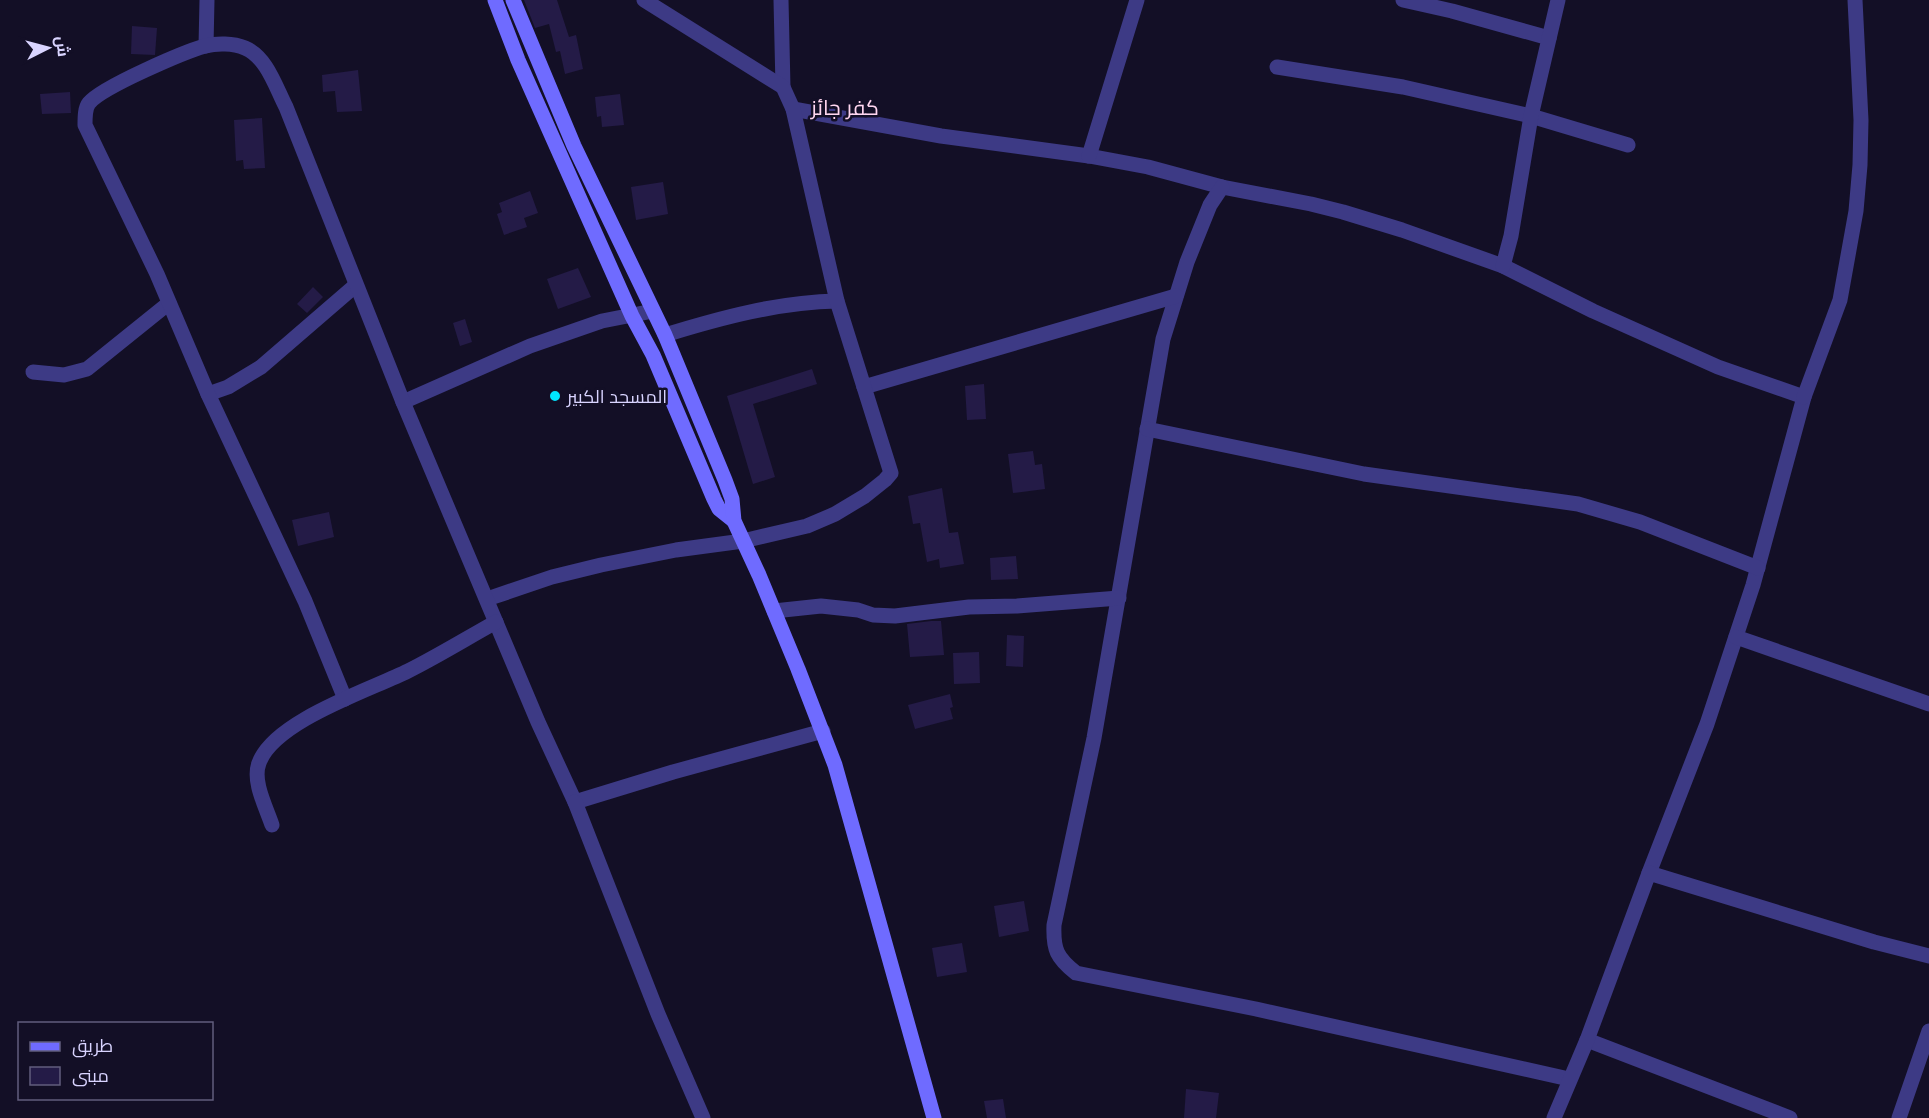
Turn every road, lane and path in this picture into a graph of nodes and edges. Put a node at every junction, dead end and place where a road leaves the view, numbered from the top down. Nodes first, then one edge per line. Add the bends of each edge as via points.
1 (207, 0) edge
2 (495, 0) edge
3 (513, 0) edge
4 (645, 0) edge
5 (781, 0) edge
6 (1137, 0) edge
7 (1403, 0) edge
8 (1558, 0) edge
9 (1855, 0) edge
10 (1549, 38) junction
11 (206, 46) junction
12 (1277, 67) dead end
13 (783, 87) junction
14 (793, 109) junction
15 (1531, 116) junction
16 (1628, 145) dead end
17 (1089, 156) junction
18 (1222, 187) junction
19 (1503, 266) junction
20 (356, 285) junction
21 (1176, 296) junction
22 (837, 301) junction
23 (169, 303) junction
24 (653, 311) junction
25 (632, 316) junction
26 (665, 335) junction
27 (33, 372) dead end
28 (864, 387) junction
29 (208, 394) junction
30 (1804, 397) junction
31 (403, 402) junction
32 (1147, 429) junction
33 (734, 521) junction
34 (743, 542) junction
35 (1758, 568) junction
36 (1119, 598) junction
37 (487, 599) junction
38 (774, 611) junction
39 (496, 622) junction
40 (1736, 638) junction
41 (345, 699) junction
42 (1929, 704) edge
43 (823, 731) junction
44 (575, 802) junction
45 (272, 825) dead end
46 (1649, 873) junction
47 (1929, 956) edge
48 (1929, 1031) edge
49 (1587, 1040) junction
50 (1569, 1079) junction
51 (703, 1118) edge
52 (934, 1118) edge
53 (1554, 1118) edge
54 (1790, 1118) edge
55 (1899, 1118) edge

1 - 11 street
2 - 25 street
3 - 24 street via 574,146
4 - 13 street
5 - 13 street
6 - 17 street
7 - 10 street
8 - 10 street
9 - 30 street via 1861,120 1856,211 1840,300
10 - 15 street
11 - 20 street via 237,45 263,63 290,117
11 - 23 street via 169,59 101,94 89,103 85,115 96,152
12 - 15 street via 1403,87
13 - 14 street
14 - 17 street via 942,136
14 - 22 street
15 - 16 street
15 - 19 street
17 - 18 street
18 - 19 street via 1342,212
18 - 21 street via 1202,223
19 - 30 street via 1718,367
20 - 29 street via 261,367
20 - 31 street
21 - 28 street
21 - 32 street via 1159,356
22 - 26 street via 776,307
22 - 28 street
23 - 27 street via 87,369 64,375
23 - 29 street
24 - 25 street
24 - 26 street
25 - 31 street via 602,321 530,346
25 - 33 street via 653,355 714,499 719,509
26 - 33 street via 725,480
28 - 34 street via 889,476 835,514 807,526
29 - 41 street via 305,602
30 - 35 street
31 - 37 street
32 - 35 street via 1364,474 1578,504 1640,522
32 - 36 street
33 - 34 street
34 - 37 street via 601,565
34 - 38 street
35 - 40 street
36 - 38 street via 969,607 895,616 821,606
36 - 50 street via 1094,738 1053,925 1054,947 1065,964 1076,972
37 - 39 street
38 - 43 street
39 - 41 street via 409,670
39 - 44 street
40 - 42 street
40 - 46 street
41 - 45 street via 302,721 274,742 259,762 258,783
43 - 44 street
43 - 52 street
44 - 51 street
46 - 47 street
46 - 49 street
48 - 55 street
49 - 50 street
49 - 54 street
50 - 53 street

